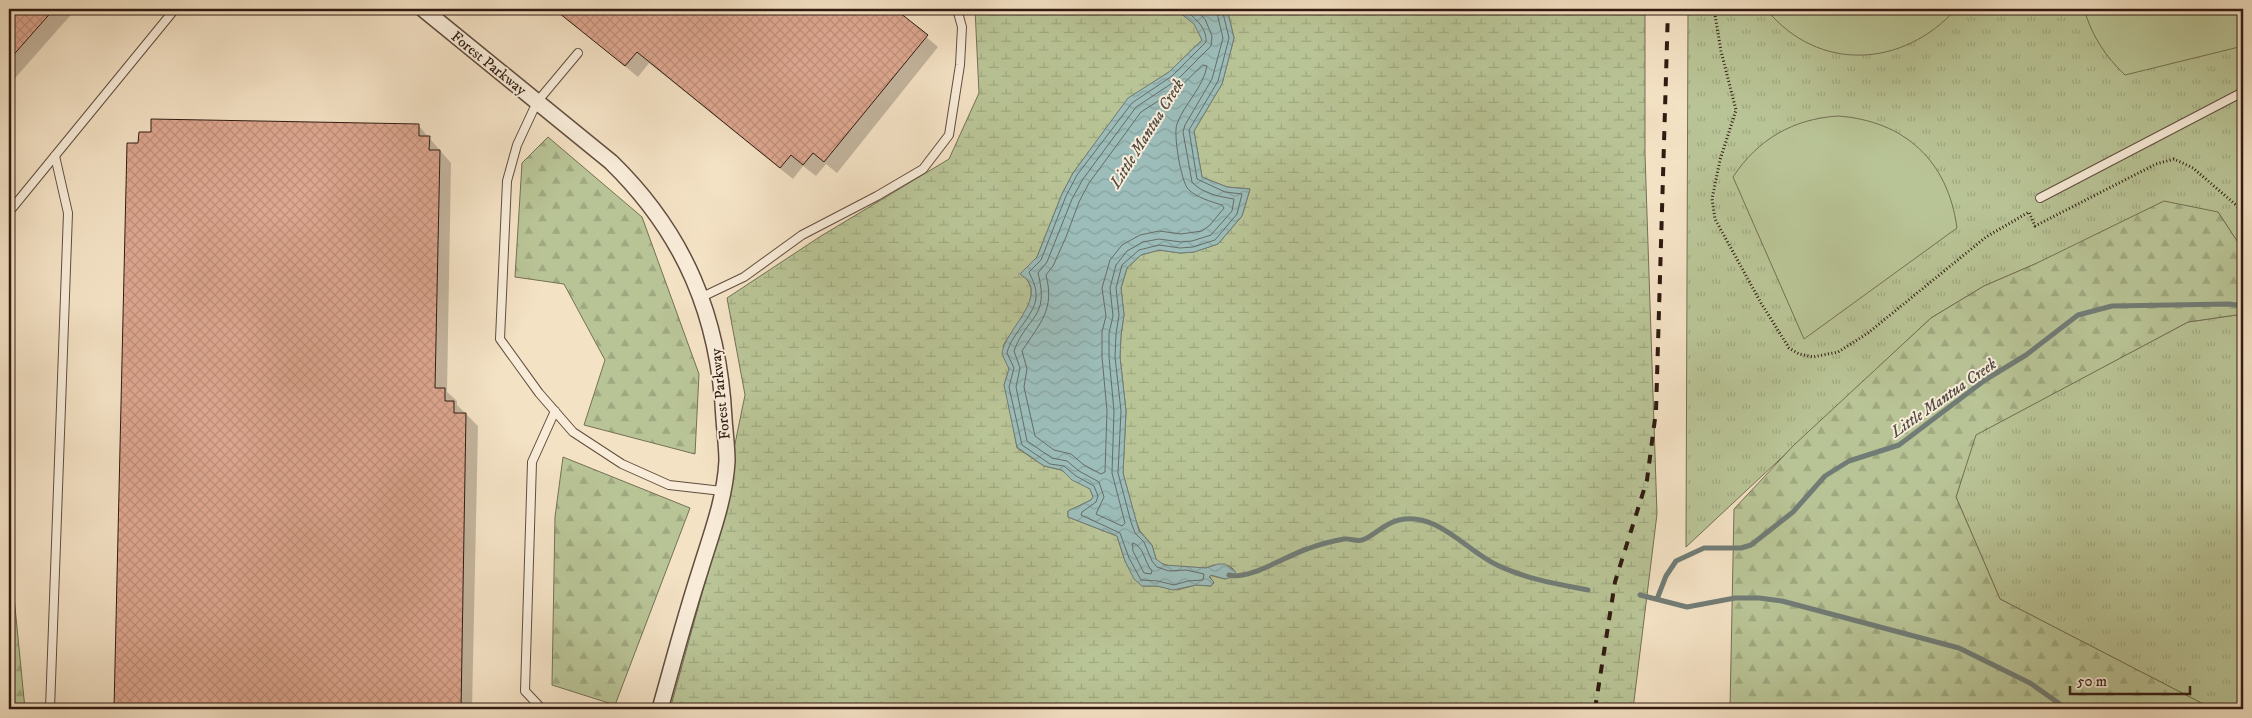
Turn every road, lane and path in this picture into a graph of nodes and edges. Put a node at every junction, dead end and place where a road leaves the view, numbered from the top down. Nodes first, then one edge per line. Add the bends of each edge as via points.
1 (176, 9) edge
2 (423, 9) edge
3 (957, 9) edge
4 (1714, 9) edge
5 (578, 53) dead end
6 (2243, 92) edge
7 (537, 102) junction
8 (55, 156) junction
9 (2040, 198) dead end
10 (2243, 211) edge
11 (9, 212) edge
12 (702, 297) junction
13 (555, 411) junction
14 (722, 490) junction
15 (50, 709) edge
16 (542, 709) edge
17 (660, 709) edge

1 - 8 lane
2 - 7 street, Forest Parkway
3 - 12 lane via 962,27 960,65 949,135 923,169 802,235 744,277
4 - 10 path via 1736,110 1712,199 1714,220 1784,341 1799,354 1813,357 1838,352 1868,333 1986,237 2029,212 2035,226 2156,164 2174,159 2193,168
5 - 7 lane
6 - 9 lane
7 - 12 street, Forest Parkway via 632,183 675,241
7 - 13 lane via 517,145 507,181 500,339
8 - 11 lane
8 - 15 lane via 68,213
12 - 14 street, Forest Parkway via 717,348 723,397 727,461
13 - 14 lane via 573,432 622,464 669,485
13 - 16 lane via 532,462 525,691
14 - 17 street, Forest Parkway

